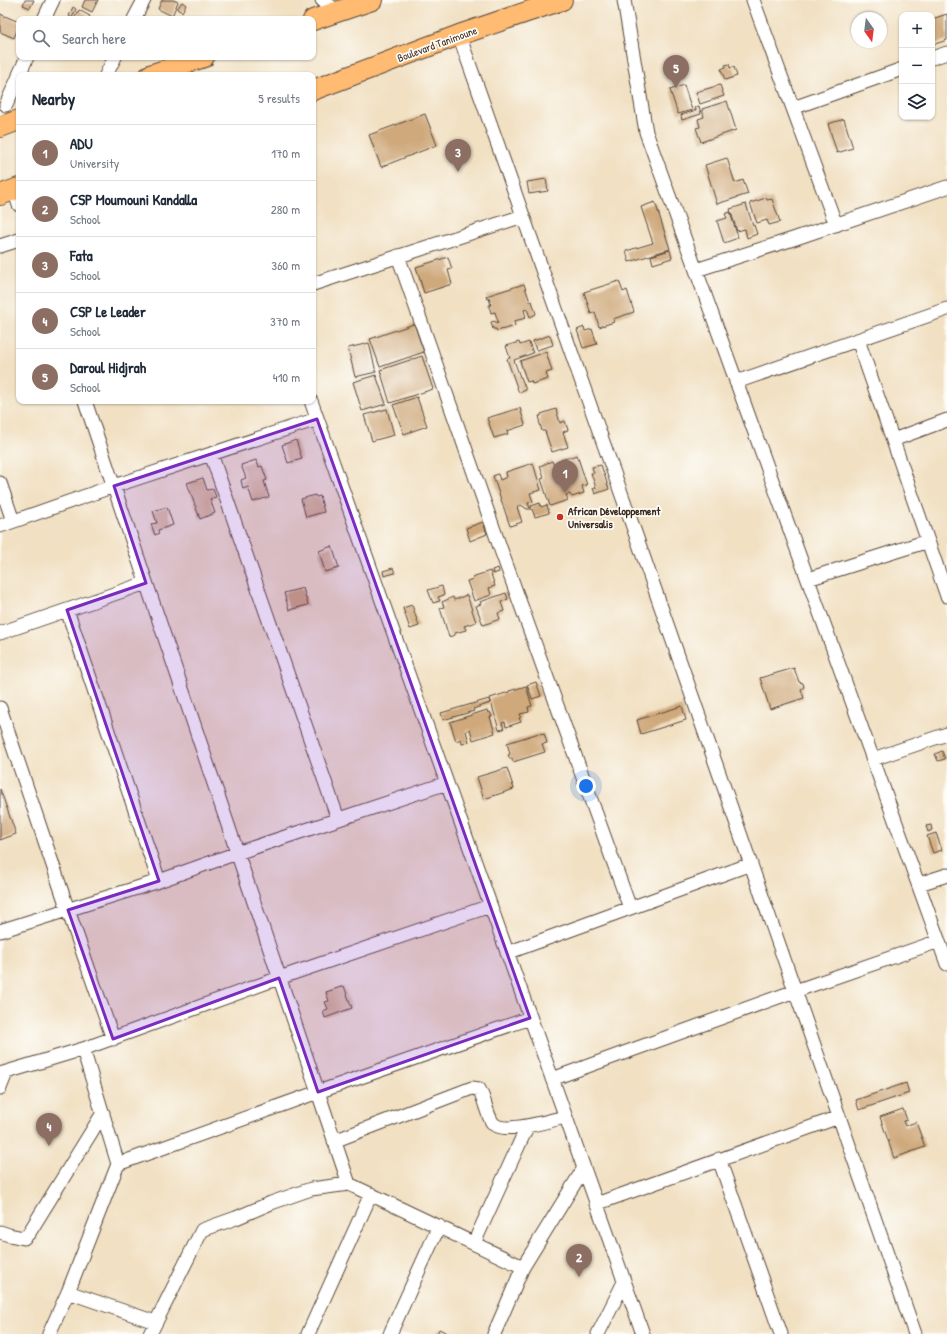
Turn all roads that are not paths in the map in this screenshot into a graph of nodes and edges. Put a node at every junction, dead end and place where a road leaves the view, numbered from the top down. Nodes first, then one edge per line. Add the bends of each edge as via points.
1 (53, 0) edge
2 (144, 0) edge
3 (322, 0) edge
4 (372, 0) edge
5 (562, 0) edge
6 (624, 0) edge
7 (753, 0) edge
8 (338, 12) junction
9 (45, 16) edge
10 (136, 16) edge
11 (316, 19) edge
12 (459, 35) junction
13 (947, 53) edge
14 (935, 57) edge
15 (26, 60) edge
16 (114, 60) edge
17 (196, 60) edge
18 (899, 70) edge
19 (20, 72) edge
20 (108, 72) edge
21 (163, 72) edge
22 (16, 84) edge
23 (316, 89) edge
24 (793, 108) junction
25 (8, 109) edge
26 (0, 127) edge
27 (947, 187) edge
28 (523, 216) junction
29 (836, 225) junction
30 (16, 241) edge
31 (0, 246) edge
32 (398, 256) junction
33 (696, 270) junction
34 (316, 283) edge
35 (947, 309) edge
36 (858, 340) junction
37 (736, 382) junction
38 (86, 404) edge
39 (312, 404) edge
40 (317, 419) junction
41 (947, 420) edge
42 (893, 440) junction
43 (211, 454) junction
44 (0, 483) edge
45 (114, 486) junction
46 (13, 522) junction
47 (0, 526) edge
48 (928, 542) junction
49 (808, 579) junction
50 (146, 584) junction
51 (947, 596) edge
52 (67, 610) junction
53 (0, 633) edge
54 (0, 708) edge
55 (947, 734) edge
56 (873, 759) junction
57 (447, 783) junction
58 (338, 819) junction
59 (237, 853) junction
60 (751, 864) junction
61 (947, 875) edge
62 (159, 881) junction
63 (919, 884) junction
64 (490, 906) junction
65 (630, 908) junction
66 (68, 910) junction
67 (0, 931) edge
68 (939, 941) junction
69 (507, 953) junction
70 (947, 964) edge
71 (279, 978) junction
72 (795, 992) junction
73 (530, 1018) junction
74 (113, 1038) junction
75 (83, 1049) junction
76 (3, 1073) edge
77 (552, 1079) junction
78 (0, 1088) edge
79 (318, 1092) junction
80 (103, 1113) junction
81 (565, 1117) junction
82 (839, 1117) junction
83 (527, 1127) junction
84 (334, 1141) junction
85 (720, 1159) junction
86 (118, 1164) junction
87 (584, 1168) junction
88 (349, 1184) junction
89 (370, 1194) junction
90 (596, 1204) junction
91 (439, 1226) junction
92 (0, 1232) edge
93 (474, 1243) junction
94 (523, 1267) junction
95 (624, 1282) junction
96 (68, 1292) junction
97 (152, 1328) edge
98 (49, 1334) edge
99 (308, 1334) edge
100 (390, 1334) edge
101 (494, 1334) edge
102 (598, 1334) edge
103 (642, 1334) edge
104 (780, 1334) edge
105 (915, 1334) edge

1 - 9 street
2 - 10 street
3 - 8 street
4 - 8 main road
5 - 12 main road, Boulevard Tanimoune
6 - 33 street via 646,132
7 - 24 street
8 - 11 main road
12 - 23 main road, Boulevard Tanimoune
12 - 28 street
13 - 14 street
15 - 19 street
16 - 20 street
17 - 21 main road
18 - 24 street
22 - 25 street
24 - 29 street
25 - 26 main road
27 - 29 street
28 - 32 street
28 - 60 street
29 - 33 street
30 - 31 street
32 - 34 street
32 - 65 street via 500,550
33 - 37 street
35 - 36 street
36 - 37 street
36 - 42 street
37 - 49 street
38 - 45 street
39 - 40 street
40 - 43 street
40 - 57 street
41 - 42 street
42 - 48 street
43 - 45 street
43 - 58 street
44 - 46 street
45 - 46 street
45 - 50 street
46 - 47 street
48 - 49 street
48 - 51 street
49 - 56 street
50 - 52 street
50 - 59 street
52 - 53 street
52 - 62 street
54 - 66 street
55 - 56 street
56 - 63 street
57 - 58 street
57 - 64 street
58 - 59 street
59 - 62 street
59 - 71 street
60 - 65 street
60 - 72 street
61 - 63 street
62 - 66 street
63 - 68 street
64 - 69 street
64 - 71 street
65 - 69 street
66 - 67 street
66 - 74 street
68 - 70 street
68 - 72 street
69 - 73 street
71 - 74 street
71 - 79 street
72 - 77 street
72 - 82 street
73 - 77 street
73 - 79 street
74 - 75 street
75 - 76 street
75 - 80 street
76 - 78 street
77 - 81 street
79 - 84 street
79 - 86 street
80 - 86 street
80 - 92 street via 29,1233 24,1238
81 - 83 street
81 - 87 street
82 - 85 street
82 - 105 street
83 - 84 street via 496,1126 479,1089 472,1088
83 - 93 street
84 - 88 street
85 - 90 street
85 - 104 street
86 - 96 street
87 - 90 street
87 - 94 street
88 - 89 street
88 - 97 street via 312,1189 202,1230
89 - 91 street
89 - 99 street
90 - 95 street
91 - 93 street
91 - 100 street
93 - 94 street
94 - 101 street
95 - 102 street
95 - 103 street
96 - 97 street
96 - 98 street

